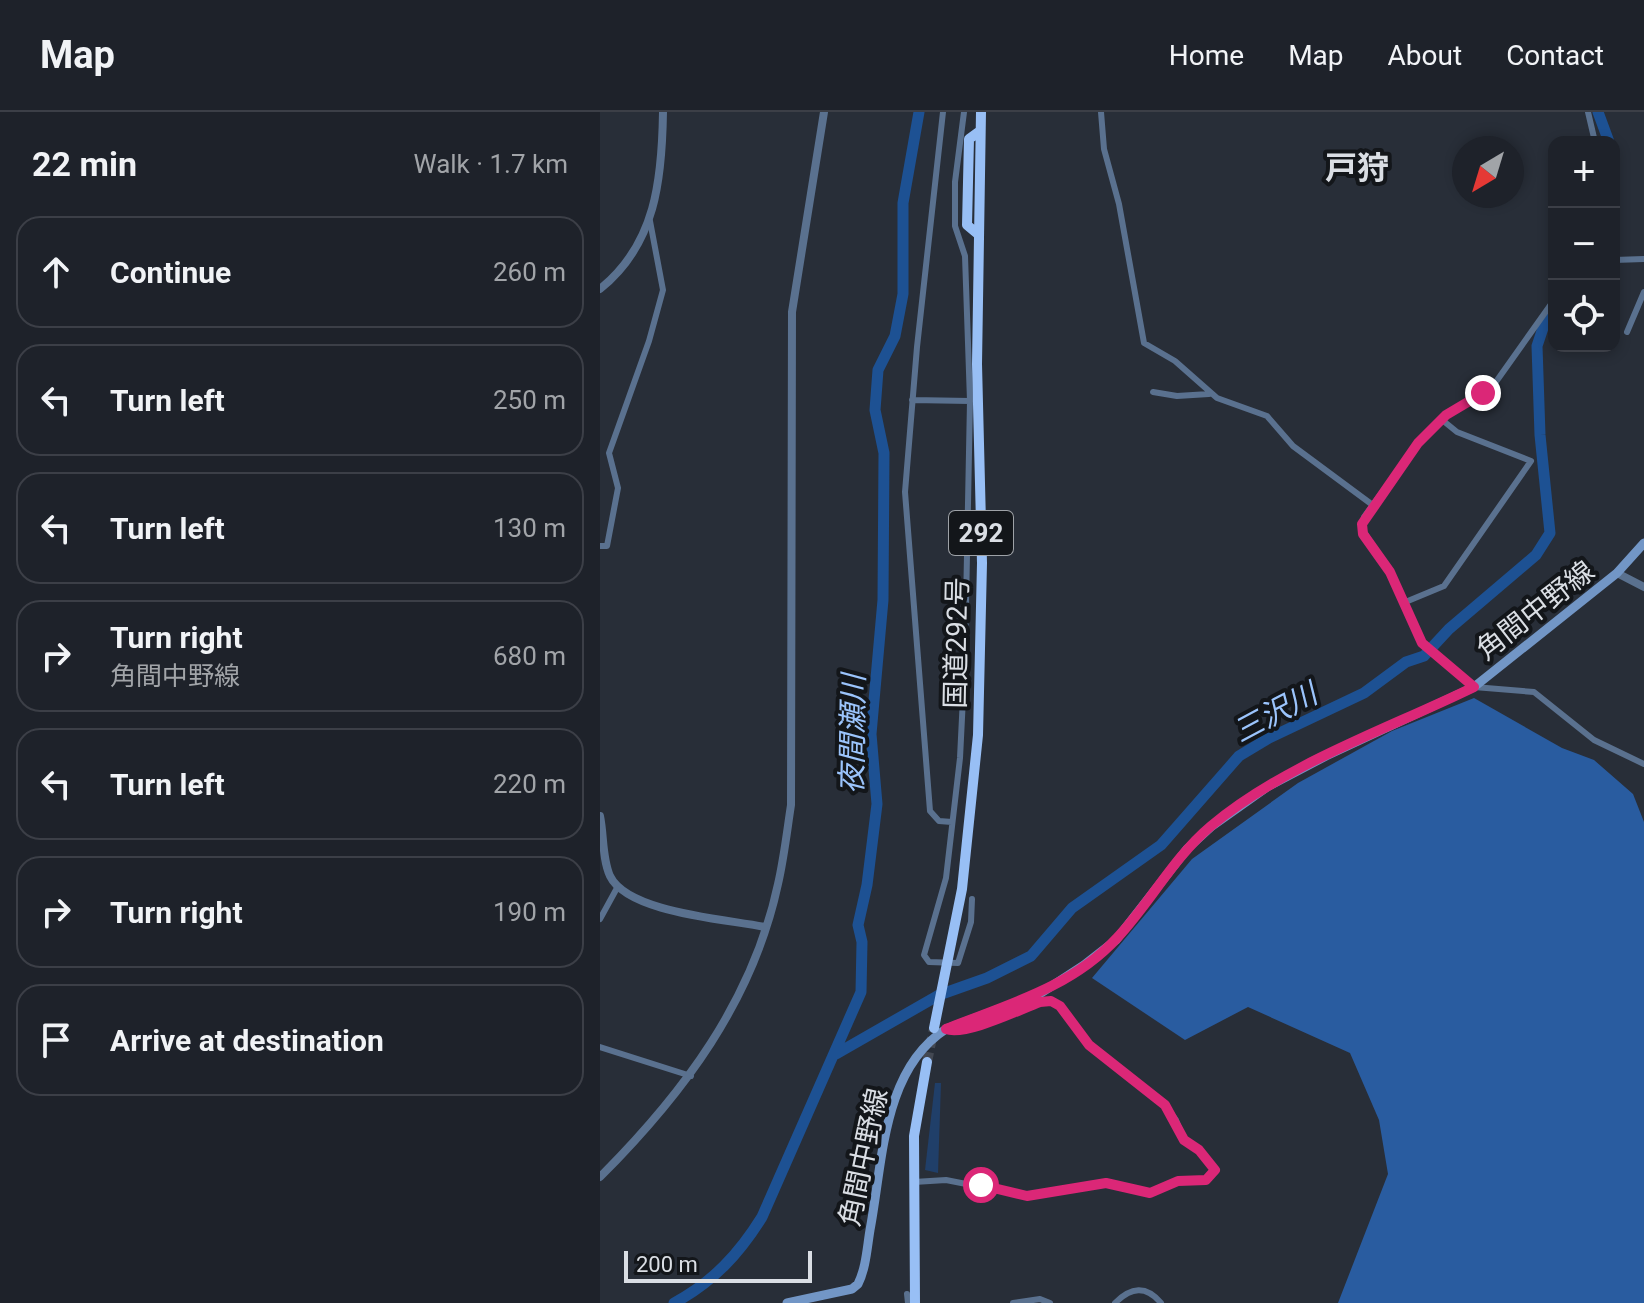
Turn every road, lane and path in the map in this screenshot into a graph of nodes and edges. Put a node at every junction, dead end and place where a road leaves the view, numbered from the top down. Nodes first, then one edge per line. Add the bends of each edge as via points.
1 (663, 112) edge
2 (824, 112) edge
3 (943, 112) edge
4 (964, 112) edge
5 (981, 112) edge
6 (1101, 112) edge
7 (1588, 112) edge
8 (1594, 136) edge
9 (650, 221) junction
10 (1644, 259) edge
11 (1620, 260) edge
12 (600, 289) edge
13 (1644, 292) edge
14 (1548, 308) edge
15 (1627, 332) dead end
16 (1153, 392) dead end
17 (1210, 393) junction
18 (912, 400) junction
19 (970, 401) junction
20 (1441, 419) junction
21 (1374, 506) junction
22 (1644, 543) edge
23 (600, 546) edge
24 (1617, 573) junction
25 (1644, 587) edge
26 (1403, 603) junction
27 (1474, 687) junction
28 (1644, 764) edge
29 (600, 816) edge
30 (952, 822) junction
31 (617, 888) junction
32 (972, 899) dead end
33 (600, 919) edge
34 (765, 927) junction
35 (934, 1028) tunnel mouth
36 (946, 1029) junction
37 (600, 1047) edge
38 (927, 1062) tunnel mouth
39 (691, 1076) junction
40 (600, 1177) edge
41 (913, 1182) junction
42 (907, 1294) dead end
43 (787, 1303) edge
44 (908, 1303) edge
45 (918, 1303) edge
46 (1013, 1303) edge
47 (1050, 1303) edge
48 (1115, 1303) edge
49 (1161, 1303) edge

1 - 9 street via 660,181
2 - 34 street via 792,312 791,805
3 - 18 street
4 - 19 street via 955,226 965,256
5 - 35 highway, 国道292号 / 292 via 978,735 962,889
6 - 17 street via 1141,336 1148,347 1175,361
7 - 8 street
9 - 12 street via 633,254
9 - 23 street via 663,290 609,453 618,488 607,546
10 - 11 street
13 - 15 street
14 - 20 street via 1493,386
16 - 17 street
17 - 21 street via 1267,416 1293,446
18 - 19 street
18 - 30 street via 905,492 930,811 939,821
19 - 30 street via 965,657
20 - 21 street
20 - 26 street via 1457,432 1531,461 1444,586
21 - 26 street via 1364,517 1363,534 1390,572
22 - 24 main road, 角間中野線
24 - 25 street
24 - 27 main road, 角間中野線
26 - 27 street via 1422,643
27 - 28 street via 1534,692 1594,740
27 - 36 main road, 角間中野線 via 1267,787 1187,849 1116,940 1084,965 1041,993
29 - 31 street via 604,860
30 - 32 street via 946,878 924,955 929,962 958,963
31 - 33 street
31 - 34 street via 639,902
34 - 39 street via 744,986
36 - 41 street via 974,1027 1051,1001 1089,1045 1165,1105 1184,1140 1215,1170 1206,1180 1178,1181 1150,1193 1106,1183 1027,1196 946,1180
36 - 43 main road, 角間中野線 via 906,1068 894,1101 858,1284
37 - 39 street
38 - 41 highway via 914,1136
39 - 40 street
41 - 45 highway
42 - 44 street
46 - 47 street
48 - 49 street via 1126,1292 1141,1289

